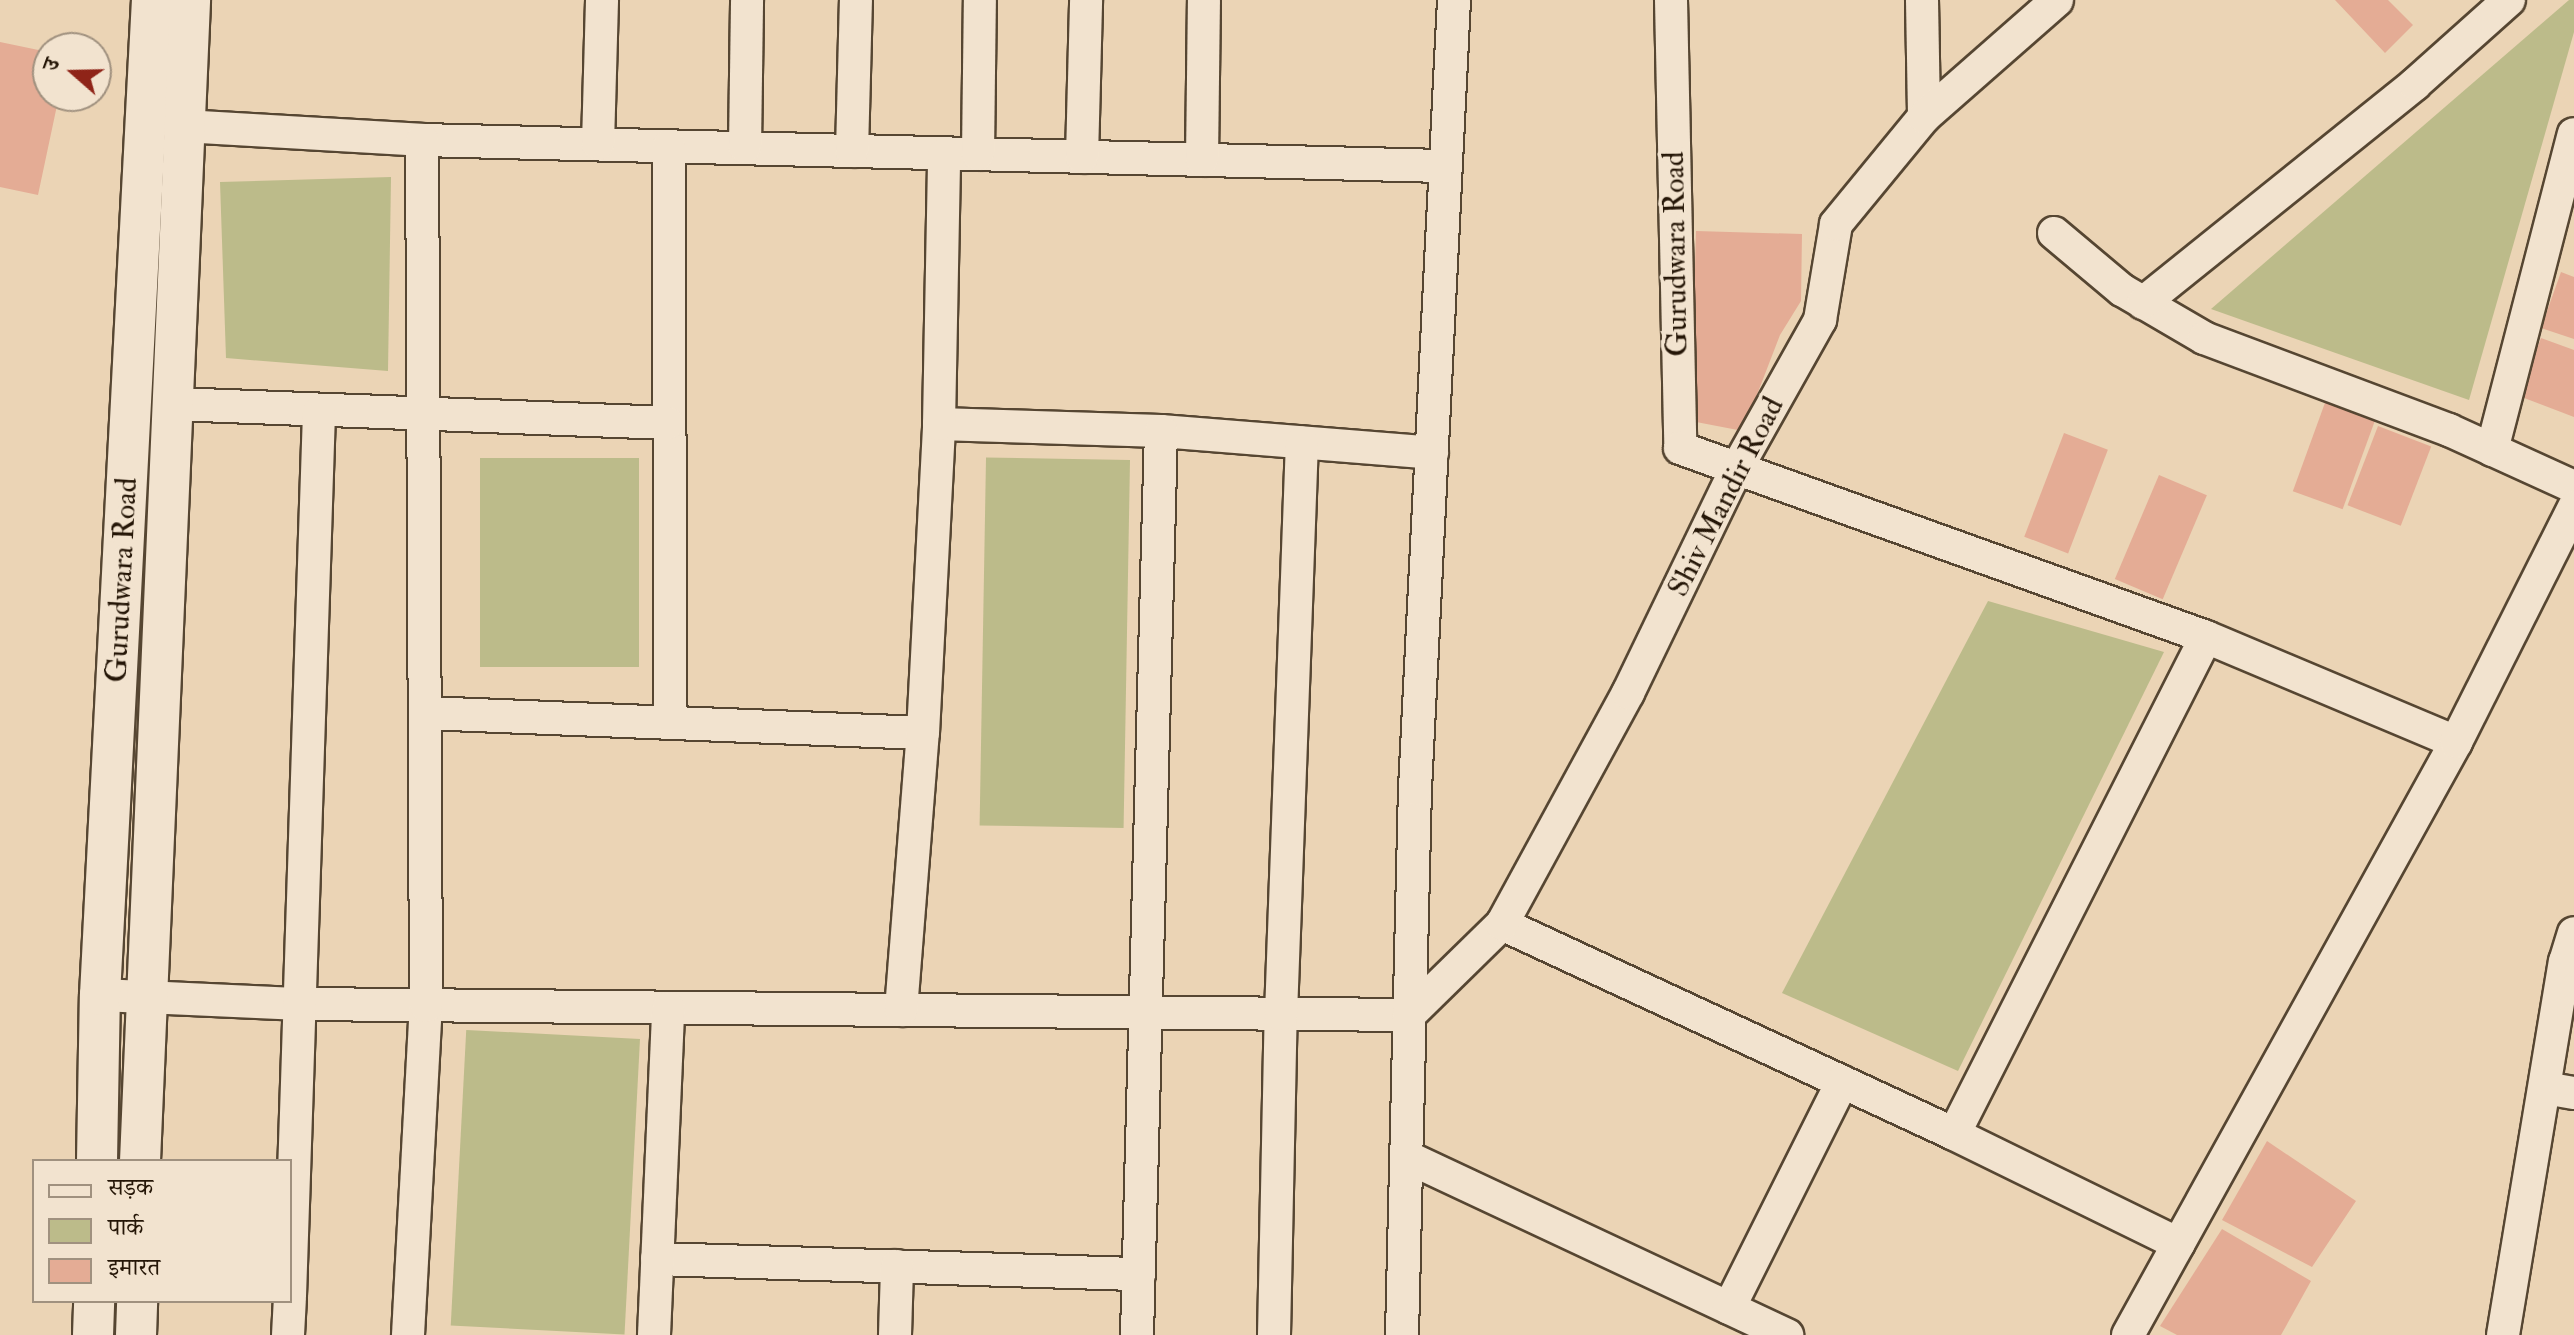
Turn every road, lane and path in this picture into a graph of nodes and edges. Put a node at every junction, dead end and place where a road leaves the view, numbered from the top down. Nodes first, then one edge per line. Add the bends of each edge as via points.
1 (152, 0) edge
2 (190, 0) edge
3 (602, 0) edge
4 (747, 0) edge
5 (856, 0) edge
6 (980, 0) edge
7 (1086, 0) edge
8 (1204, 0) edge
9 (1454, 0) edge
10 (1671, 0) edge
11 (1922, 0) edge
12 (2057, 0) edge
13 (2509, 0) edge
14 (1924, 117) junction
15 (182, 126) junction
16 (2574, 134) edge
17 (422, 140) junction
18 (598, 144) junction
19 (669, 146) junction
20 (745, 147) junction
21 (852, 151) junction
22 (978, 154) junction
23 (944, 155) junction
24 (1082, 157) junction
25 (1202, 160) junction
26 (1445, 166) junction
27 (2054, 233) dead end
28 (2143, 303) junction
29 (174, 404) junction
30 (319, 412) junction
31 (423, 415) junction
32 (668, 423) junction
33 (939, 424) junction
34 (1161, 431) junction
35 (1302, 442) junction
36 (2492, 450) junction
37 (1432, 453) junction
38 (1737, 468) junction
39 (2574, 487) edge
40 (2574, 507) edge
41 (2206, 637) junction
42 (425, 713) junction
43 (670, 723) junction
44 (923, 733) junction
45 (2456, 742) junction
46 (1502, 924) junction
47 (2574, 933) edge
48 (100, 995) junction
49 (146, 997) junction
50 (302, 1004) junction
51 (426, 1006) junction
52 (668, 1008) junction
53 (901, 1010) junction
54 (1144, 1013) junction
55 (1281, 1014) junction
56 (1409, 1015) junction
57 (1842, 1082) junction
58 (2559, 1090) edge
59 (1954, 1134) junction
60 (1407, 1157) junction
61 (97, 1159) edge
62 (140, 1159) edge
63 (2179, 1244) junction
64 (292, 1249) edge
65 (657, 1259) junction
66 (897, 1266) junction
67 (1139, 1274) junction
68 (94, 1303) edge
69 (137, 1303) edge
70 (290, 1303) edge
71 (1729, 1308) junction
72 (93, 1335) edge
73 (136, 1335) edge
74 (288, 1335) edge
75 (408, 1335) edge
76 (654, 1335) edge
77 (895, 1335) edge
78 (1137, 1335) edge
79 (1274, 1335) edge
80 (1402, 1335) edge
81 (1787, 1335) edge
82 (2128, 1335) edge
83 (2503, 1335) edge

1 - 48 street, Gurudwara Road
2 - 15 street, Gurudwara Road
3 - 18 street
4 - 20 street
5 - 21 street
6 - 22 street
7 - 24 street
8 - 25 street
9 - 26 street
10 - 38 street, Gurudwara Road via 1680,448
11 - 14 street
12 - 14 street, Shiv Mandir Road
13 - 28 street via 2415,84
14 - 38 street, Shiv Mandir Road via 1836,224 1820,320
15 - 17 street
15 - 29 street, Gurudwara Road
16 - 36 street
17 - 18 street
17 - 31 street
18 - 19 street
19 - 20 street
19 - 32 street
20 - 21 street
21 - 23 street
22 - 23 street
22 - 24 street
23 - 33 street
24 - 25 street
25 - 26 street
26 - 37 street
27 - 28 street
28 - 36 street via 2204,338
29 - 30 street
29 - 49 street, Gurudwara Road
30 - 31 street
30 - 50 street
31 - 32 street
31 - 42 street
32 - 43 street
33 - 34 street
33 - 44 street
34 - 35 street
34 - 54 street
35 - 37 street
35 - 55 street
36 - 39 street
37 - 56 street
38 - 41 street
38 - 46 street, Shiv Mandir Road via 1628,693
40 - 45 street
41 - 45 street
41 - 59 street
42 - 43 street
42 - 51 street
43 - 44 street
44 - 53 street
45 - 63 street
46 - 56 street, Shiv Mandir Road
46 - 57 street
47 - 58 street via 2565,962
48 - 49 street
48 - 61 street, Gurudwara Road
49 - 50 street
49 - 62 street, Gurudwara Road
50 - 51 street
50 - 64 street
51 - 52 street
51 - 75 street
52 - 53 street
52 - 65 street
53 - 54 street
54 - 55 street
54 - 67 street
55 - 56 street
55 - 79 street
56 - 60 street
57 - 59 street
57 - 71 street
58 - 83 street
59 - 63 street
60 - 71 street
60 - 80 street
63 - 82 street
65 - 66 street
65 - 76 street
66 - 67 street
66 - 77 street
67 - 78 street
68 - 72 street
69 - 73 street
70 - 74 street
71 - 81 street

